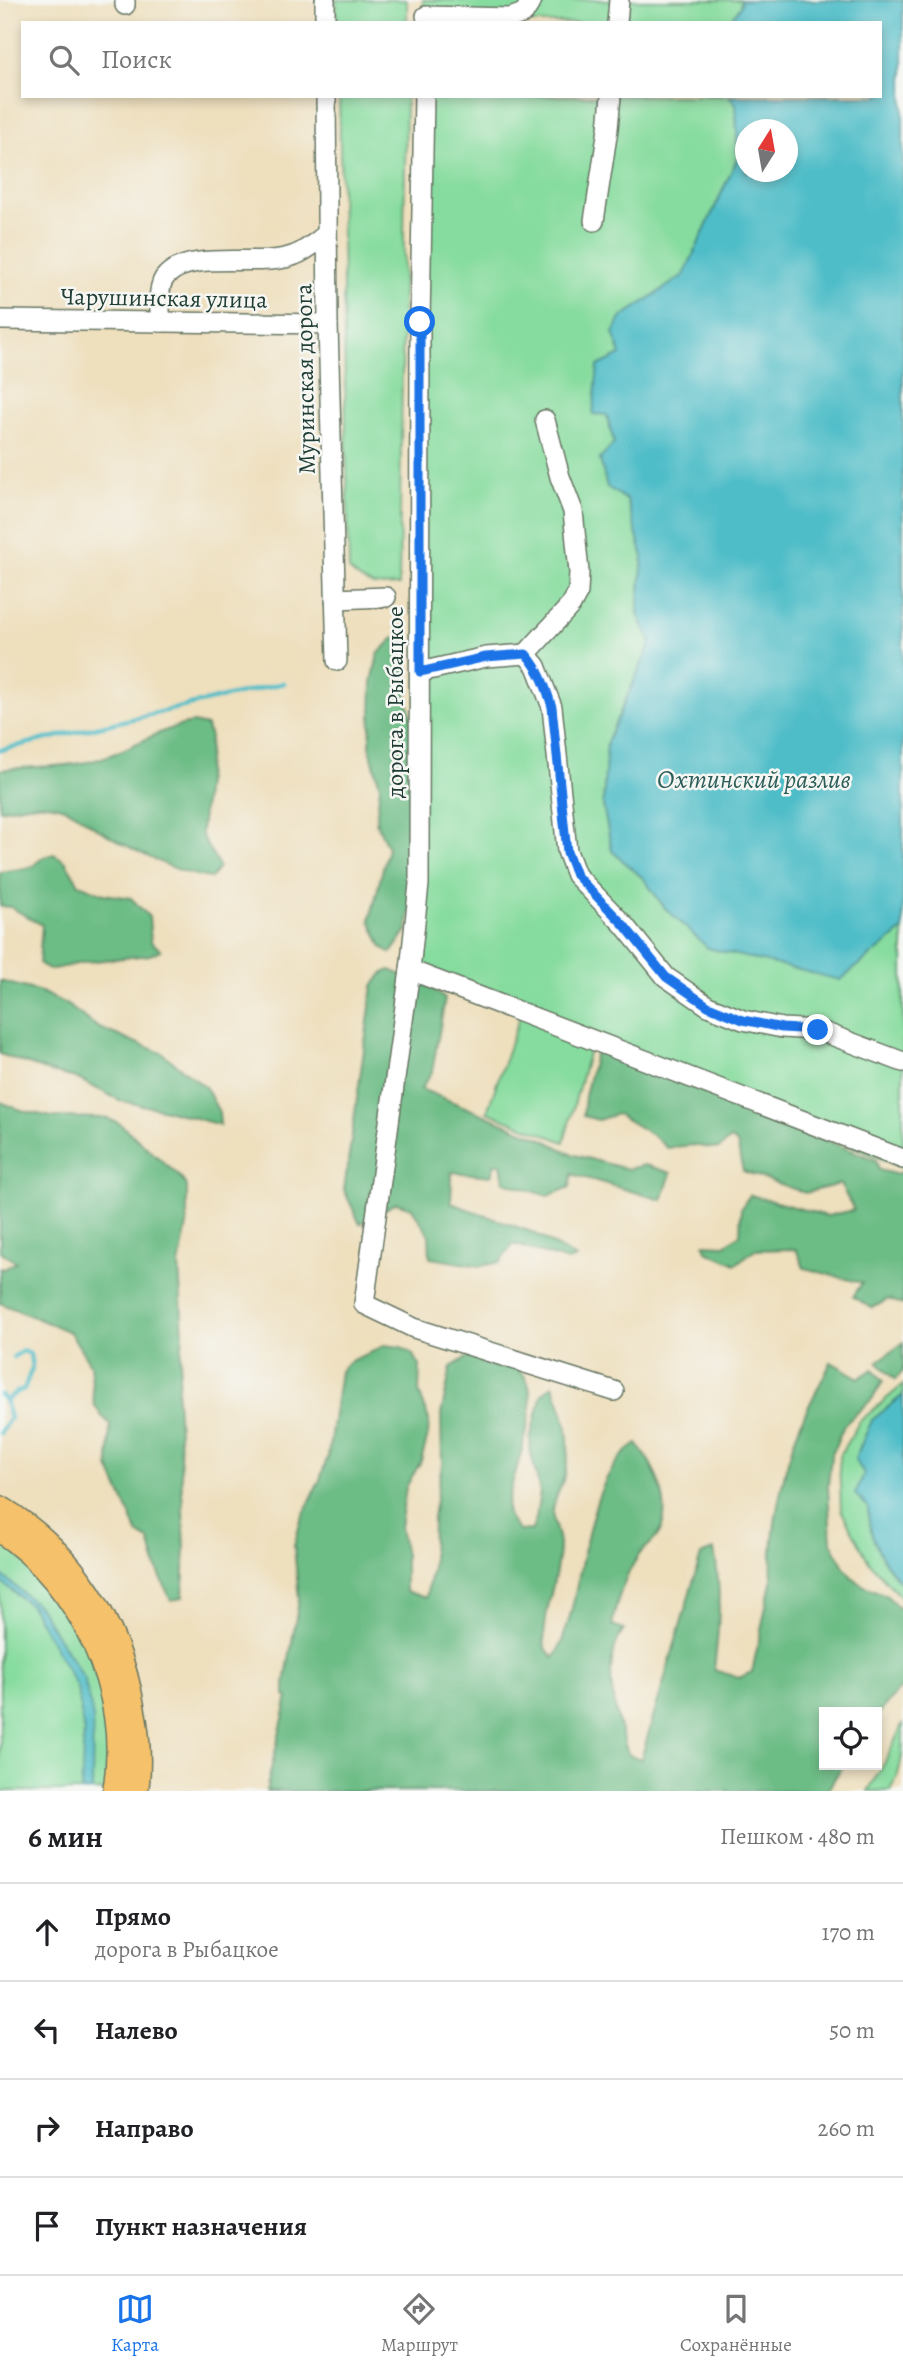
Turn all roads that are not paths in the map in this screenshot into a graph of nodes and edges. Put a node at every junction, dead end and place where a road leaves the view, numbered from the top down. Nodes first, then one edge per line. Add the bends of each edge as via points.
1 (325, 0) edge
2 (532, 0) edge
3 (619, 0) edge
4 (425, 13) edge
5 (326, 21) edge
6 (617, 21) edge
7 (326, 98) edge
8 (424, 98) edge
9 (611, 98) edge
10 (594, 221) dead end
11 (327, 234) junction
12 (0, 320) edge
13 (160, 322) junction
14 (328, 324) junction
15 (545, 420) dead end
16 (386, 597) dead end
17 (335, 599) junction
18 (526, 654) junction
19 (337, 661) dead end
20 (420, 672) junction
21 (410, 970) junction
22 (903, 1062) edge
23 (903, 1159) edge
24 (614, 1391) dead end
25 (0, 1508) edge
26 (0, 1530) edge
27 (115, 1791) edge
28 (136, 1791) edge

1 - 5 street
2 - 4 street via 524,13 510,18
3 - 6 street
7 - 11 street, Муринская дорога
8 - 20 street, дорога в Рыбацкое
9 - 10 street
11 - 13 street via 294,256 187,263 166,275 160,290
11 - 14 street, Муринская дорога
12 - 13 street, Чарушинская улица
13 - 14 street, Чарушинская улица
14 - 17 street, Муринская дорога
15 - 18 street via 573,511 578,592
16 - 17 street
17 - 19 street, Муринская дорога
18 - 20 street via 486,657
18 - 22 street via 546,685 552,707 567,852 576,875 666,977 708,1006 743,1020 818,1030
20 - 21 street, дорога в Рыбацкое via 419,884
21 - 23 street
21 - 24 street, дорога в Рыбацкое via 364,1304 414,1328
25 - 28 main road via 61,1557 112,1632 127,1675 138,1736
26 - 27 main road via 36,1558 66,1592 92,1634 107,1675 117,1729

